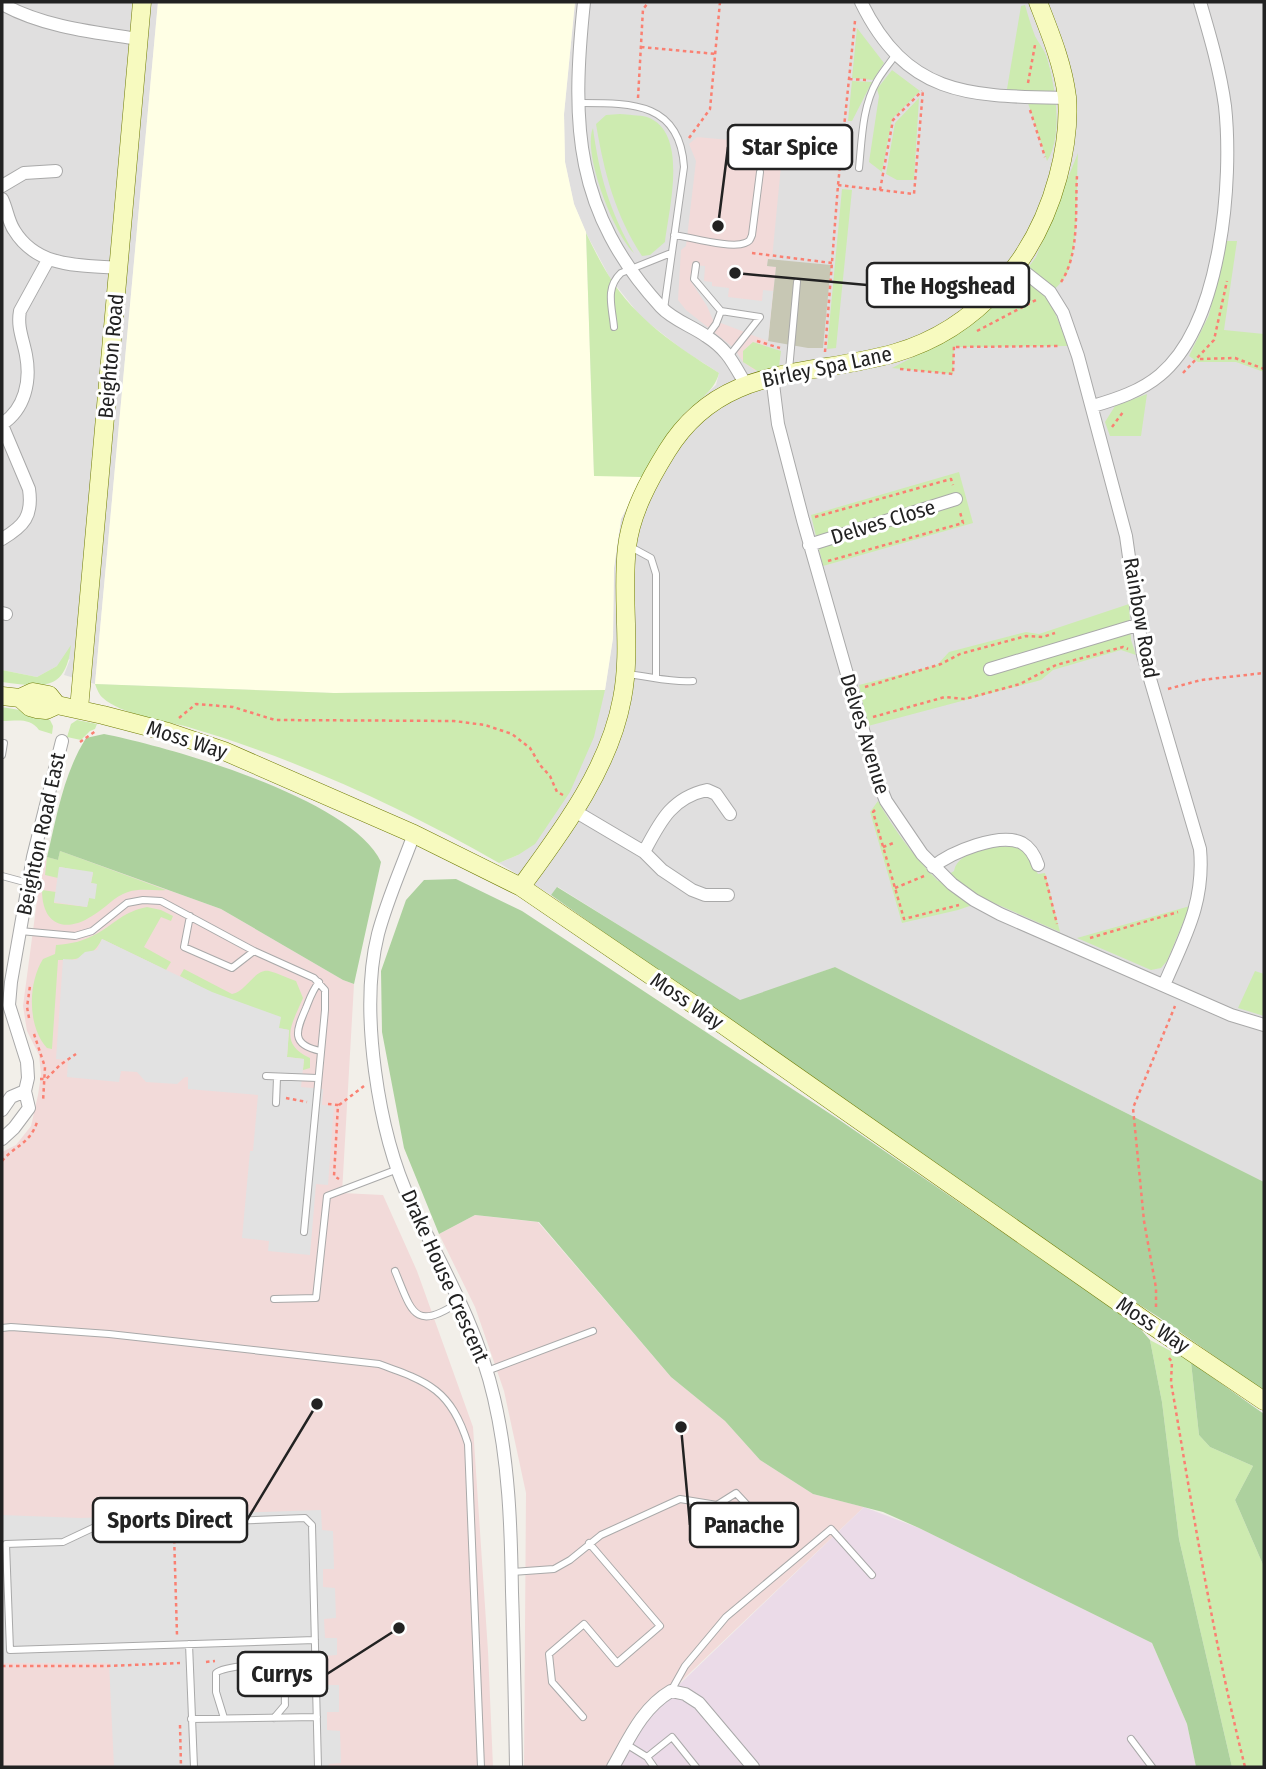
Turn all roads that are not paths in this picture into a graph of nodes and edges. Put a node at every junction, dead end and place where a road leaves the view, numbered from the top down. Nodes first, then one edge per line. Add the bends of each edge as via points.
1 (142, 2) edge
2 (584, 2) edge
3 (1038, 2) edge
4 (1200, 2) edge
5 (2, 4) edge
6 (863, 6) edge
7 (139, 39) junction
8 (896, 54) junction
9 (1067, 97) junction
10 (579, 103) junction
11 (859, 168) dead end
12 (56, 171) dead end
13 (760, 172) road end
14 (2, 186) edge
15 (2, 199) edge
16 (674, 234) junction
17 (671, 253) junction
18 (48, 260) junction
19 (696, 265) dead end
20 (1017, 266) junction
21 (119, 268) junction
22 (630, 270) junction
23 (797, 282) dead end
24 (664, 310) junction
25 (721, 311) junction
26 (614, 327) dead end
27 (707, 336) junction
28 (730, 355) junction
29 (780, 374) junction
30 (746, 385) junction
31 (1093, 406) junction
32 (2, 425) edge
33 (956, 499) dead end
34 (2, 539) edge
35 (627, 545) junction
36 (809, 545) junction
37 (1137, 625) junction
38 (990, 669) dead end
39 (625, 674) junction
40 (656, 677) junction
41 (693, 681) dead end
42 (2, 696) edge
43 (79, 709) junction
44 (62, 741) dead end
45 (4, 743) dead end
46 (2, 755) edge
47 (576, 806) junction
48 (730, 814) dead end
49 (414, 834) junction
50 (644, 852) junction
51 (1038, 865) road end
52 (935, 869) junction
53 (2, 876) edge
54 (28, 883) junction
55 (521, 887) junction
56 (728, 895) dead end
57 (190, 916) junction
58 (20, 931) junction
59 (254, 951) junction
60 (319, 982) junction
61 (1164, 985) junction
62 (1264, 1024) edge
63 (321, 1051) junction
64 (266, 1076) dead end
65 (277, 1078) junction
66 (317, 1078) junction
67 (25, 1091) junction
68 (276, 1103) dead end
69 (2, 1110) edge
70 (2, 1139) edge
71 (398, 1169) junction
72 (304, 1232) dead end
73 (395, 1271) dead end
74 (274, 1299) dead end
75 (461, 1301) junction
76 (2, 1328) edge
77 (593, 1331) dead end
78 (487, 1371) junction
79 (1264, 1401) edge
80 (762, 1522) dead end
81 (589, 1543) junction
82 (512, 1572) junction
83 (872, 1575) dead end
84 (315, 1640) junction
85 (189, 1644) junction
86 (671, 1691) junction
87 (317, 1717) junction
88 (583, 1717) dead end
89 (224, 1718) junction
90 (274, 1718) junction
91 (191, 1719) junction
92 (1131, 1739) dead end
93 (626, 1744) junction
94 (647, 1757) junction
95 (194, 1767) edge
96 (318, 1767) edge
97 (481, 1767) edge
98 (516, 1767) edge
99 (613, 1767) edge
100 (653, 1767) edge
101 (696, 1767) edge
102 (753, 1767) edge
103 (1152, 1767) edge

1 - 7 street, Beighton Road
2 - 10 street
3 - 9 street, Birley Spa Lane
4 - 31 street via 1225,107 1225,182 1211,284 1181,350 1163,373 1124,396
5 - 7 street via 72,29
6 - 8 street
7 - 21 street, Beighton Road
8 - 9 street via 919,75 942,85 1006,95
8 - 11 lane via 868,99
9 - 20 street, Birley Spa Lane via 1063,157 1055,187
10 - 16 lane via 616,103 656,113 678,135 684,167
10 - 22 street via 589,186 610,240
12 - 14 street via 24,173
13 - 16 lane via 749,241 732,244
15 - 18 street via 22,242
16 - 17 lane
17 - 22 lane
17 - 24 lane
18 - 21 street
18 - 32 street via 18,320 28,383 17,410
19 - 25 lane via 694,279
20 - 29 street, Birley Spa Lane via 978,308 927,341 859,362
20 - 31 street, Rainbow Road via 1050,292 1063,313
21 - 43 street, Beighton Road
22 - 24 street
22 - 26 lane via 621,273 611,286
23 - 29 lane
24 - 27 street
25 - 27 lane
25 - 28 lane via 760,317
27 - 28 street
28 - 30 street
29 - 30 street, Birley Spa Lane
29 - 36 street, Delves Avenue via 778,424
30 - 35 street, Birley Spa Lane via 702,412 670,447 638,507
31 - 37 street, Rainbow Road via 1126,536
32 - 34 street via 30,500 18,530
33 - 36 street, Delves Close
35 - 39 street, Birley Spa Lane
35 - 40 lane via 644,553 654,565
36 - 52 street, Delves Avenue via 877,779 886,802
37 - 38 street
37 - 61 street, Rainbow Road via 1200,849 1197,907
39 - 40 lane
39 - 47 street, Birley Spa Lane via 610,741
40 - 41 lane
42 - 43 street, Moss Way via 20,698 37,709 57,705
43 - 49 street, Moss Way via 168,732 260,766
44 - 54 street, Beighton Road East
45 - 46 lane
47 - 50 street
47 - 55 street, Birley Spa Lane
48 - 50 street via 716,794 706,790 685,796 661,820
49 - 55 street, Moss Way
49 - 71 street, Drake House Crescent via 378,934 371,1020 376,1078
50 - 56 street via 692,890
51 - 52 street via 1029,848 1010,839 950,855
52 - 61 street, Delves Avenue via 974,900
53 - 54 lane
54 - 58 street, Beighton Road East
55 - 79 street, Moss Way
57 - 58 lane via 161,901 143,900 127,904 92,931 75,936
57 - 59 lane
57 - 59 lane via 184,947 232,968
58 - 67 street, Beighton Road East via 9,1005 27,1062
59 - 60 lane
60 - 63 lane via 325,990
60 - 63 lane via 297,1030 301,1043
61 - 62 street, Delves Avenue
63 - 66 lane
64 - 65 lane
65 - 66 lane
65 - 68 lane
66 - 72 lane
67 - 69 street via 10,1097
67 - 70 street, Beighton Road East via 29,1108
71 - 74 lane via 327,1196 316,1298
71 - 75 street, Drake House Crescent
73 - 75 lane via 417,1315 434,1317
75 - 78 street, Drake House Crescent
76 - 97 lane via 109,1334 379,1364 415,1377 443,1394 460,1420 468,1444
77 - 78 lane
78 - 82 street, Drake House Crescent via 506,1462
80 - 81 lane via 736,1493 718,1504 680,1499
81 - 82 lane via 554,1569
81 - 88 lane via 660,1626 617,1662 584,1624 549,1654 552,1682
82 - 98 street, Drake House Crescent
83 - 86 lane via 831,1529 726,1617
84 - 85 lane
84 - 85 lane via 312,1525 305,1518 97,1526 63,1542 6,1544 10,1650
84 - 87 lane
85 - 91 lane
86 - 93 street via 655,1700
86 - 102 street via 699,1703
87 - 90 lane
87 - 96 lane
89 - 90 lane
89 - 90 lane via 216,1673 223,1668 267,1665 278,1666 284,1677 285,1705
89 - 91 lane
91 - 95 lane
92 - 103 lane
93 - 94 lane
93 - 99 street
94 - 100 lane
94 - 101 lane via 672,1737

